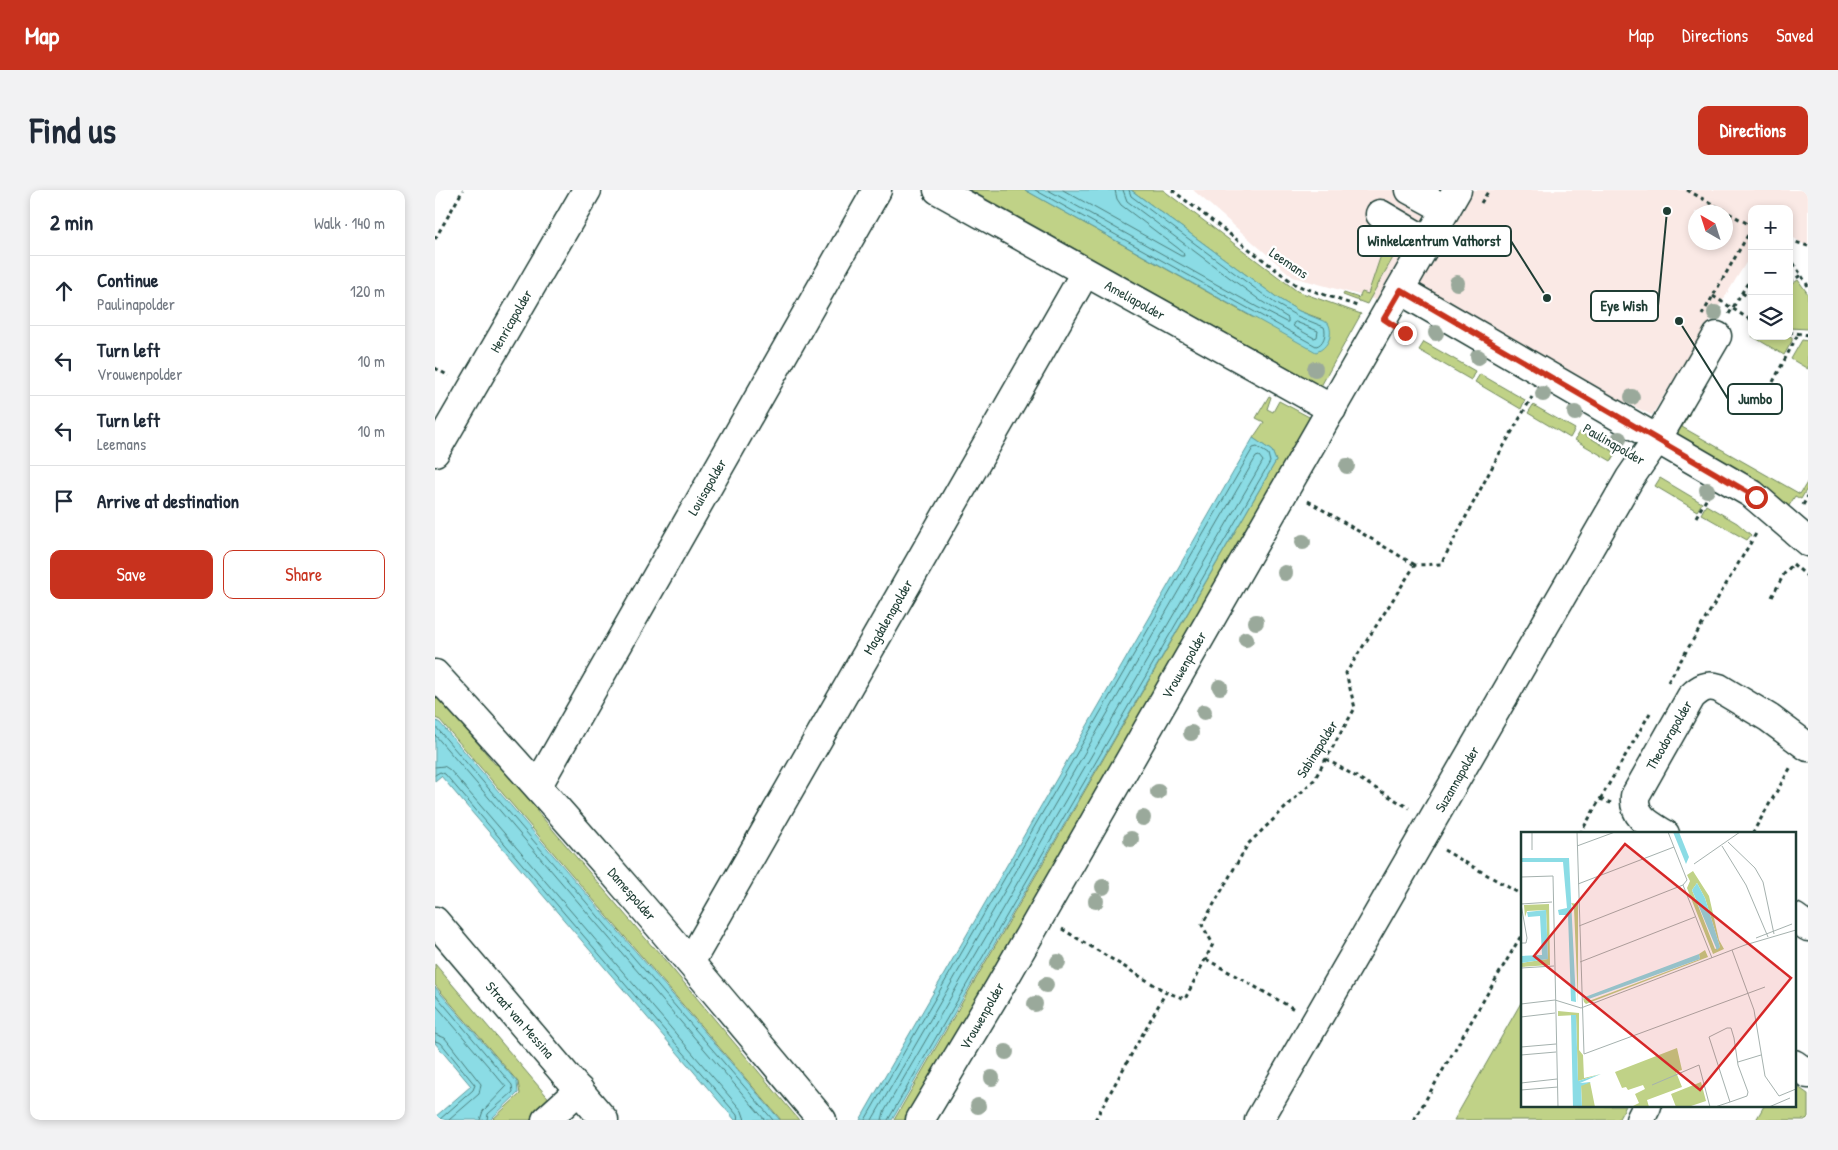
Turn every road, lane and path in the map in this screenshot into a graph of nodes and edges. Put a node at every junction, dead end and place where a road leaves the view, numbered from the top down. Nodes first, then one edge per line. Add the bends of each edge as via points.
1 (463, 190) edge
2 (587, 190) edge
3 (877, 190) edge
4 (938, 190) edge
5 (1172, 190) edge
6 (1411, 190) edge
7 (1687, 190) edge
8 (1694, 191) edge
9 (1452, 196) edge
10 (1379, 214) dead end
11 (1748, 225) edge
12 (1748, 234) edge
13 (435, 239) edge
14 (1793, 241) edge
15 (1428, 242) junction
16 (1808, 246) edge
17 (1793, 263) edge
18 (1085, 273) junction
19 (1801, 276) junction
20 (1793, 280) edge
21 (1748, 283) edge
22 (1808, 286) edge
23 (1401, 290) junction
24 (1742, 293) junction
25 (1713, 296) junction
26 (1748, 297) edge
27 (1732, 310) junction
28 (1384, 319) junction
29 (1748, 319) edge
30 (1708, 327) junction
31 (1793, 333) edge
32 (1798, 334) junction
33 (1808, 334) edge
34 (1773, 382) dead end
35 (1523, 392) dead end
36 (1532, 397) junction
37 (1541, 402) dead end
38 (1332, 409) junction
39 (1657, 440) junction
40 (435, 452) edge
41 (1699, 494) dead end
42 (1707, 498) junction
43 (1307, 501) dead end
44 (1715, 503) dead end
45 (1696, 517) dead end
46 (1751, 527) dead end
47 (1762, 536) dead end
48 (1801, 553) edge
49 (1786, 558) dead end
50 (1415, 565) junction
51 (1808, 577) edge
52 (1771, 597) dead end
53 (435, 674) edge
54 (1806, 746) edge
55 (1326, 759) junction
56 (538, 785) junction
57 (1427, 829) junction
58 (1662, 832) edge
59 (1753, 832) edge
60 (1521, 894) edge
61 (1795, 917) edge
62 (1039, 918) junction
63 (435, 921) edge
64 (1808, 928) edge
65 (1521, 936) edge
66 (1206, 958) junction
67 (691, 961) junction
68 (1166, 992) junction
69 (1316, 1022) junction
70 (1795, 1065) edge
71 (1808, 1074) edge
72 (579, 1090) junction
73 (1646, 1108) edge
74 (546, 1120) edge
75 (605, 1120) edge
76 (822, 1120) edge
77 (920, 1120) edge
78 (1095, 1120) edge
79 (1259, 1120) edge
80 (1414, 1120) edge
81 (1640, 1120) edge

1 - 13 path
2 - 40 street, Henricapolder
3 - 56 street, Louisapolder
4 - 18 street, Ameliapolder
5 - 28 path, Leemans via 1296,285 1366,309
6 - 9 street
7 - 8 path
8 - 11 path
9 - 15 street, Vrouwenpolder
10 - 15 street
12 - 25 path
14 - 16 path
15 - 23 street, Vrouwenpolder
17 - 19 path
18 - 38 street, Ameliapolder
18 - 67 street, Magdalenapolder
19 - 20 path
19 - 22 path
21 - 24 path
23 - 28 street, Vrouwenpolder
23 - 39 street, Paulinapolder
24 - 26 path
24 - 27 path
25 - 27 path
25 - 30 path
27 - 29 path
27 - 30 path
28 - 38 street, Vrouwenpolder
30 - 39 street, Suzannapolder
31 - 32 path
32 - 33 path
32 - 34 path
35 - 36 path
36 - 37 path
36 - 50 path via 1441,564
38 - 62 street, Vrouwenpolder
39 - 48 street, Paulinapolder via 1756,497
39 - 57 street, Suzannapolder via 1630,478
41 - 42 path
42 - 44 path
42 - 45 path
43 - 50 path
46 - 47 path
48 - 49 path
48 - 51 path
48 - 52 path
50 - 55 path, Sabinapolder via 1346,673 1355,708
53 - 56 street, Damespolder
54 - 58 street, Theodorapolder via 1769,718 1719,688 1712,685 1701,688 1691,697 1635,796 1639,815
54 - 59 path
55 - 57 path
55 - 66 path, Sabinapolder via 1314,780 1247,844 1202,925 1213,944
56 - 67 street, Damespolder
57 - 60 path
57 - 69 street, Suzannapolder
61 - 64 street
62 - 68 path
62 - 77 street, Vrouwenpolder
63 - 72 street, Straat van Messina
65 - 80 path
66 - 68 path, Sabinapolder via 1185,1000
66 - 69 path
67 - 76 street, Damespolder
68 - 78 path
69 - 79 street, Suzannapolder
70 - 71 street
72 - 74 street
72 - 75 street, Straat van Messina
73 - 81 street

